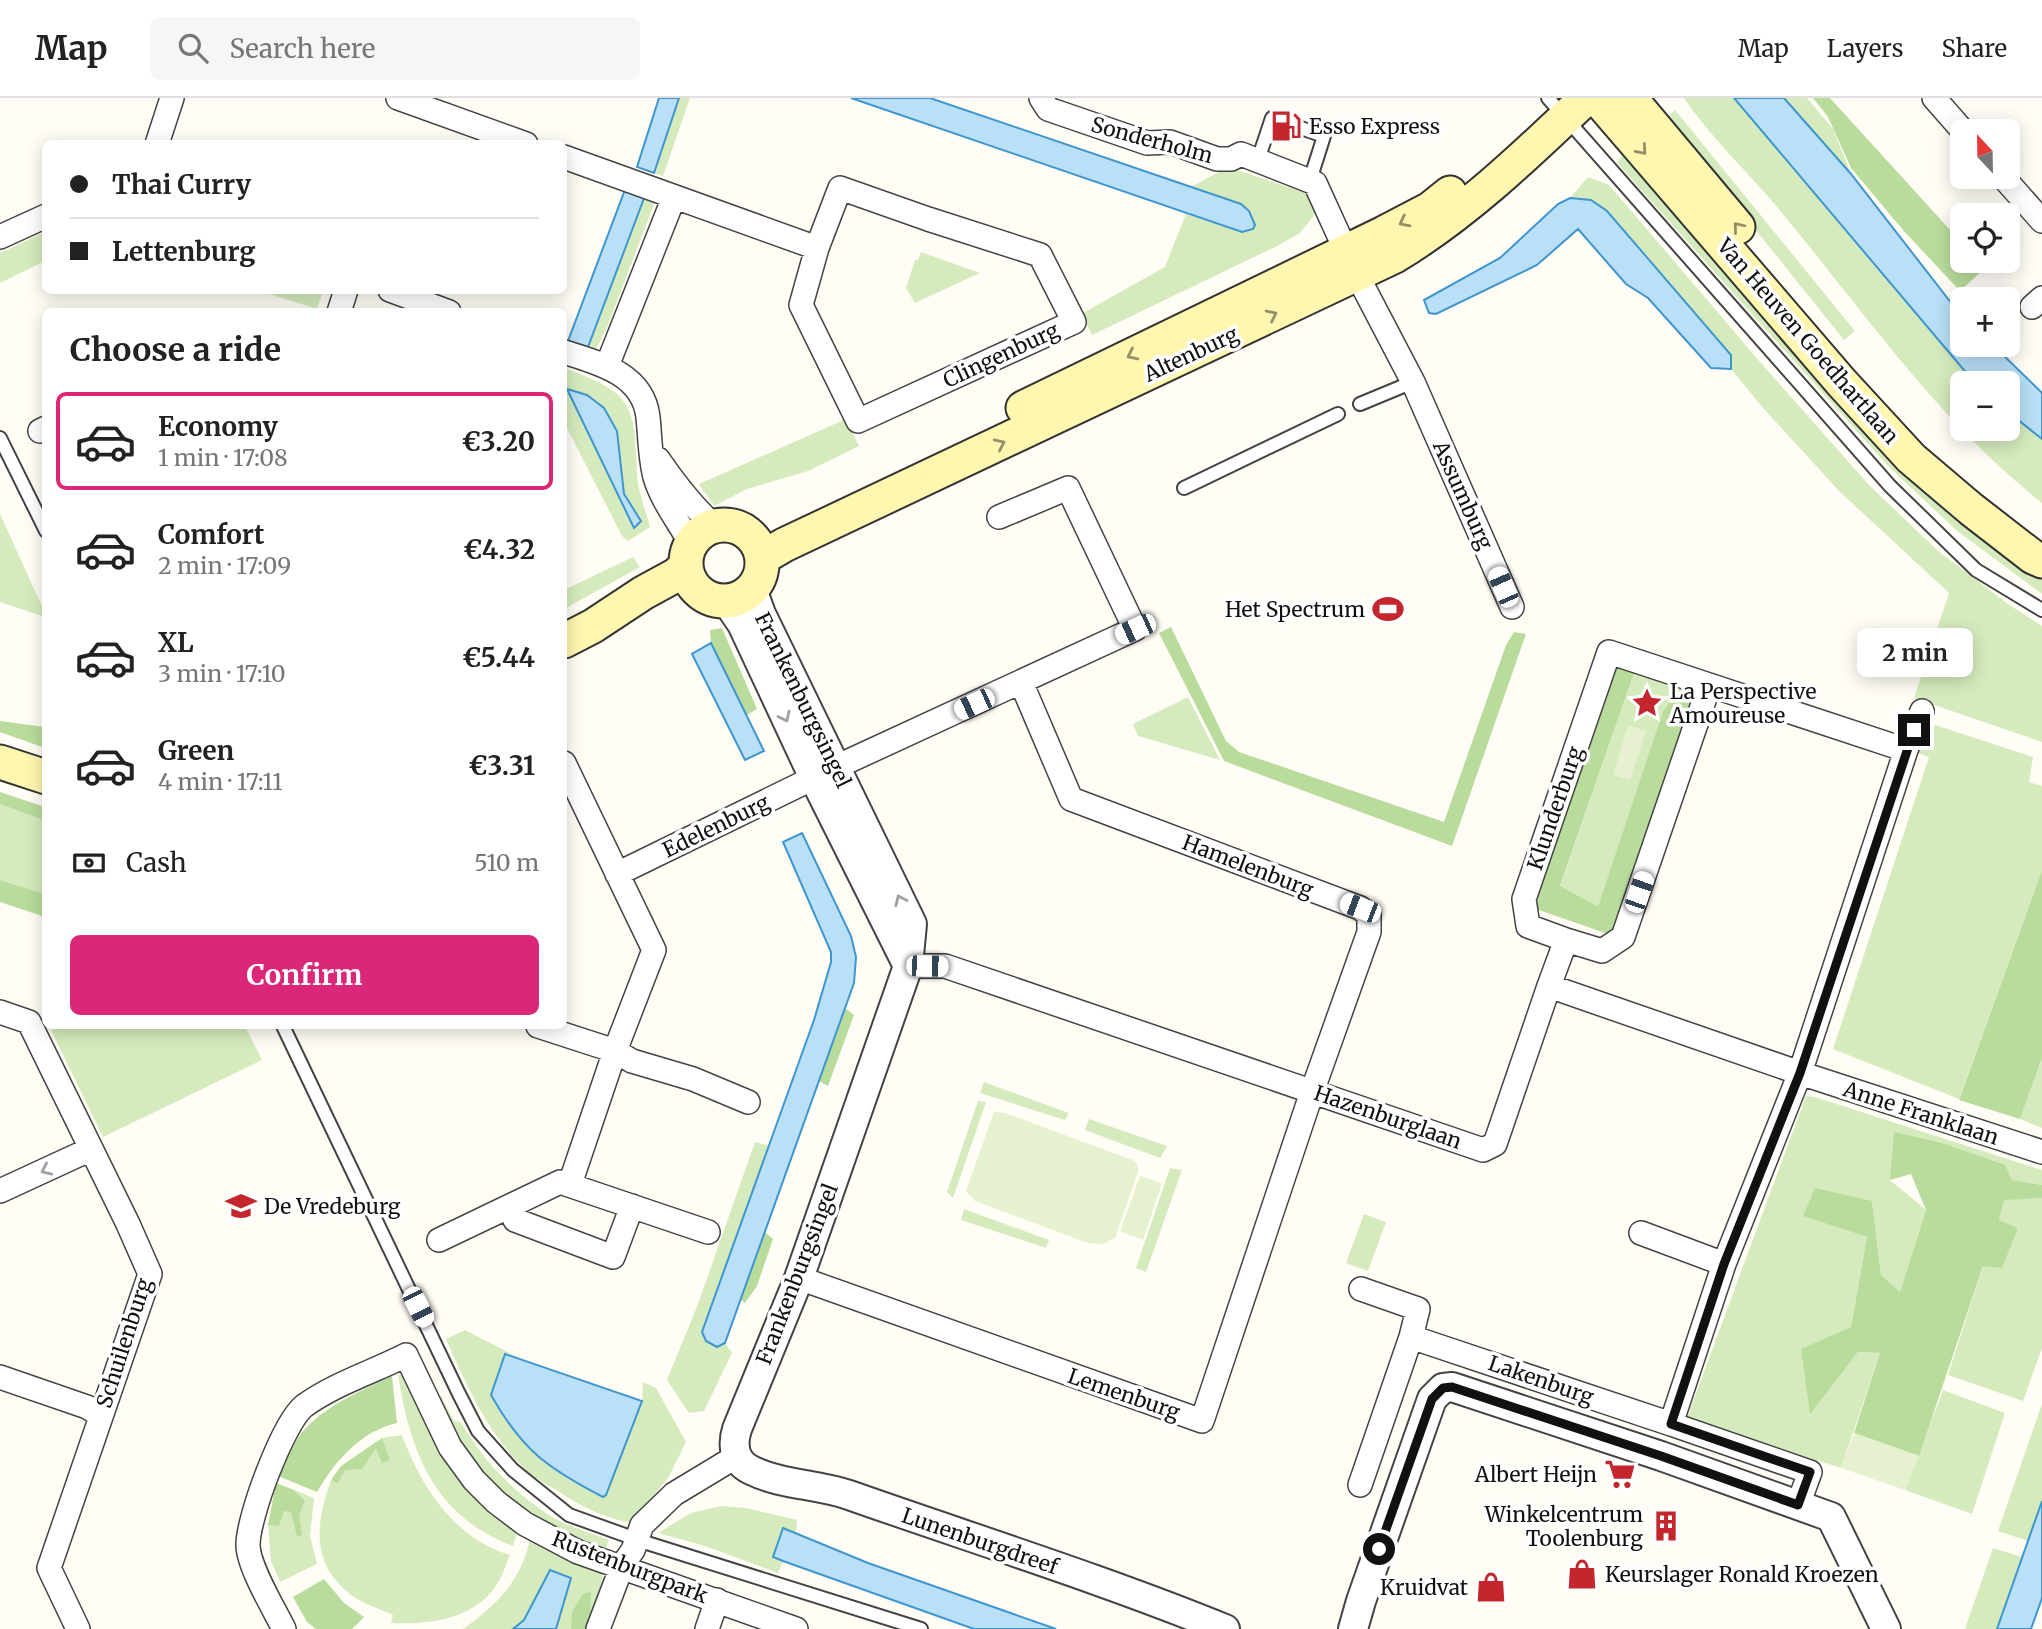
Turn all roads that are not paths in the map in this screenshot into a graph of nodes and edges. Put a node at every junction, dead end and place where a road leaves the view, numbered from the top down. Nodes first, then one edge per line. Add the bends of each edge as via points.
1 (172, 98) edge
2 (398, 98) edge
3 (1041, 98) edge
4 (1597, 98) edge
5 (1630, 98) edge
6 (1934, 98) edge
7 (1562, 103) edge
8 (1952, 119) edge
9 (158, 140) edge
10 (515, 140) edge
11 (567, 158) edge
12 (1258, 160) junction
13 (1310, 180) junction
14 (2014, 189) edge
15 (674, 197) junction
16 (42, 218) edge
17 (2042, 221) edge
18 (0, 237) edge
19 (817, 248) junction
20 (1351, 262) junction
21 (401, 294) edge
22 (438, 308) edge
23 (567, 353) edge
24 (607, 366) junction
25 (1413, 382) junction
26 (1360, 404) dead end
27 (1338, 414) dead end
28 (0, 438) edge
29 (1184, 488) dead end
30 (999, 517) dead end
31 (42, 523) edge
32 (757, 548) junction
33 (2042, 554) edge
34 (2042, 561) edge
35 (712, 570) junction
36 (1512, 607) dead end
37 (2042, 610) edge
38 (567, 639) edge
39 (1020, 682) junction
40 (1709, 686) junction
41 (1922, 711) dead end
42 (1906, 750) junction
43 (0, 762) edge
44 (567, 769) edge
45 (825, 773) junction
46 (42, 777) edge
47 (617, 874) junction
48 (1566, 940) junction
49 (908, 965) junction
50 (1549, 986) junction
51 (0, 1012) edge
52 (38, 1023) edge
53 (284, 1029) edge
54 (547, 1029) edge
55 (615, 1051) junction
56 (1800, 1073) junction
57 (1312, 1092) junction
58 (748, 1102) dead end
59 (91, 1149) junction
60 (2042, 1152) edge
61 (570, 1184) junction
62 (0, 1191) edge
63 (632, 1206) junction
64 (509, 1207) junction
65 (708, 1232) dead end
66 (1641, 1233) dead end
67 (439, 1240) dead end
68 (1724, 1264) junction
69 (799, 1278) junction
70 (1361, 1289) dead end
71 (1411, 1336) junction
72 (0, 1377) edge
73 (101, 1415) junction
74 (1671, 1424) junction
75 (737, 1456) junction
76 (1360, 1485) dead end
77 (1798, 1505) junction
78 (636, 1539) junction
79 (622, 1566) junction
80 (717, 1600) junction
81 (1352, 1627) edge
82 (78, 1629) edge
83 (284, 1629) edge
84 (598, 1629) edge
85 (708, 1629) edge
86 (796, 1629) edge
87 (921, 1629) edge
88 (1225, 1629) edge
89 (1886, 1629) edge

1 - 9 street
2 - 10 street
3 - 12 street, Sonderholm via 1048,109 1147,143 1170,142 1217,159 1241,154
4 -> 34 main road, Van Heuven Goedhartlaan via 1911,458
33 -> 5 main road, Van Heuven Goedhartlaan via 1960,477 1840,346
6 - 8 street
7 - 20 main road, Altenburg via 1464,209 1395,256
7 - 37 lane via 1890,485 1976,570
11 - 15 street
12 - 13 street, Sonderholm
12 - 13 lane via 1272,118 1324,136
13 - 20 street
14 - 17 street
15 - 19 street
15 - 24 street
16 - 18 street
19 - 19 street, Clingenburg via 801,305 858,421 1074,322 1040,255 840,188
20 - 25 street, Assumburg
20 - 32 main road, Altenburg via 786,524
21 - 22 street
23 - 24 street
24 - 35 street via 641,394 651,448 680,491
25 - 26 lane
25 - 36 street, Assumburg
27 - 29 lane
28 - 31 lane
30 - 39 street, Edelenburg via 1068,488 1135,629
32 - 35 main road via 762,570
32 - 35 main road via 734,526
35 - 38 main road via 676,576
35 - 45 street, Frankenburgsingel
39 - 45 street, Edelenburg
39 - 57 street, Hamelenburg via 1071,799 1369,915 1369,932
40 - 42 street
40 - 48 street, Klunderburg via 1623,937 1602,951
40 - 48 street, Klunderburg via 1608,653 1524,899 1528,926
41 - 42 street
42 - 56 street
43 - 46 main road
44 - 47 street
45 - 47 street, Edelenburg
45 - 49 street, Frankenburgsingel
47 - 55 street via 654,950
48 - 50 street
49 - 57 street, Hazenburglaan via 945,966
49 - 69 street, Frankenburgsingel
50 - 56 street
50 - 57 street, Hazenburglaan via 1495,1144 1483,1150
51 - 52 street, Schuilenburg
52 - 59 street, Schuilenburg
53 - 78 lane via 478,1431 513,1470 569,1515
54 - 55 street
55 - 58 street
55 - 61 street
56 - 60 street, Anne Franklaan
56 - 68 street
57 - 69 street, Lemenburg via 1202,1421
59 -> 62 street
59 - 73 street, Schuilenburg via 150,1274
61 - 63 street
61 - 64 street via 560,1182
63 - 64 street via 613,1257 515,1220
63 - 65 street
64 - 67 street
66 - 68 street
68 - 74 street
69 - 75 street, Frankenburgsingel via 737,1429 733,1443
70 - 71 street via 1418,1309
71 - 74 street, Lakenburg
71 - 76 street
72 - 73 street
73 - 82 street, Schuilenburg via 49,1568
74 - 77 street, Lakenburg via 1810,1472
75 - 78 street via 674,1494 642,1525
75 - 88 street, Lunenburgdreef via 750,1470 835,1490
77 - 81 street via 1648,1451 1452,1387 1443,1388 1432,1399
77 - 89 street via 1831,1517
78 - 79 street
78 - 87 lane
79 - 80 street, Rustenburgpark
79 - 83 street, Rustenburgpark via 568,1548 496,1502 450,1447 406,1355 319,1396 291,1422 267,1476 248,1546
79 - 84 street
80 - 85 street
80 - 86 street, Rustenburgpark

